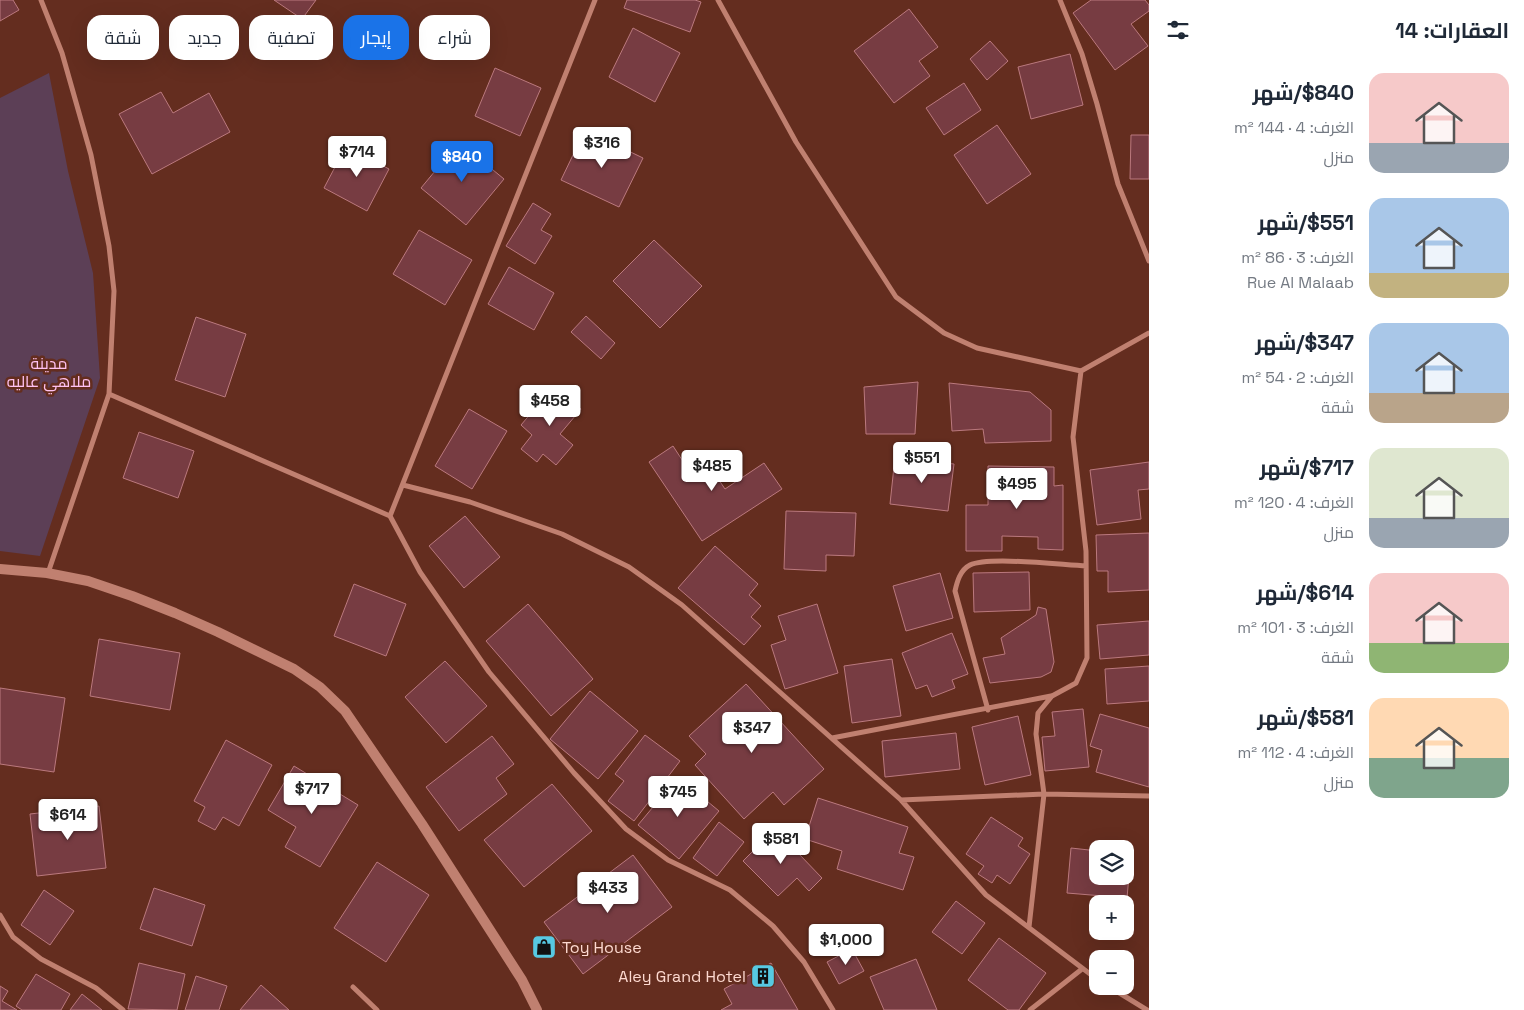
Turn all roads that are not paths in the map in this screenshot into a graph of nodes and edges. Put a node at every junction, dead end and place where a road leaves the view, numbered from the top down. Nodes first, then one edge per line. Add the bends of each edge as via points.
1 (41, 0) edge
2 (596, 0) edge
3 (718, 0) edge
4 (1060, 0) edge
5 (1149, 261) edge
6 (1149, 333) edge
7 (1081, 371) junction
8 (109, 394) junction
9 (403, 485) junction
10 (390, 516) junction
11 (1086, 566) junction
12 (0, 569) edge
13 (47, 573) junction
14 (1052, 696) junction
15 (988, 710) junction
16 (832, 738) junction
17 (1044, 794) junction
18 (1149, 796) edge
19 (901, 800) junction
20 (0, 915) edge
21 (1029, 928) junction
22 (1082, 968) junction
23 (1089, 973) edge
24 (353, 987) dead end
25 (1123, 995) edge
26 (123, 1010) edge
27 (377, 1010) edge
28 (537, 1010) edge
29 (833, 1010) edge
30 (1030, 1010) edge
31 (1147, 1010) edge

1 - 8 street via 62,53 91,155 109,246 114,291
2 - 9 street
3 - 7 street via 796,142 896,297 944,334 976,348
4 - 5 street via 1084,62 1118,184
6 - 7 street
7 - 11 street via 1073,437
8 - 10 street
8 - 13 street
9 - 10 street
9 - 16 street via 470,502 562,534 629,567 682,605
10 - 29 street via 420,572 490,672 574,773 626,829 668,860 730,890 773,926 804,962
11 - 14 street via 1087,658 1076,683
11 - 15 street via 982,562 968,566 958,578 955,591
12 - 13 main road
13 - 28 main road via 88,581 175,612 294,669 320,687 346,711 422,824 522,980
14 - 15 street
14 - 17 street via 1038,713 1036,734
15 - 16 street
16 - 19 street
17 - 18 street
17 - 19 street
17 - 21 street
19 - 21 street via 986,895
20 - 26 street via 13,937 42,959 96,988
21 - 22 street
22 - 23 street
22 - 30 street
24 - 27 street
25 - 31 street

